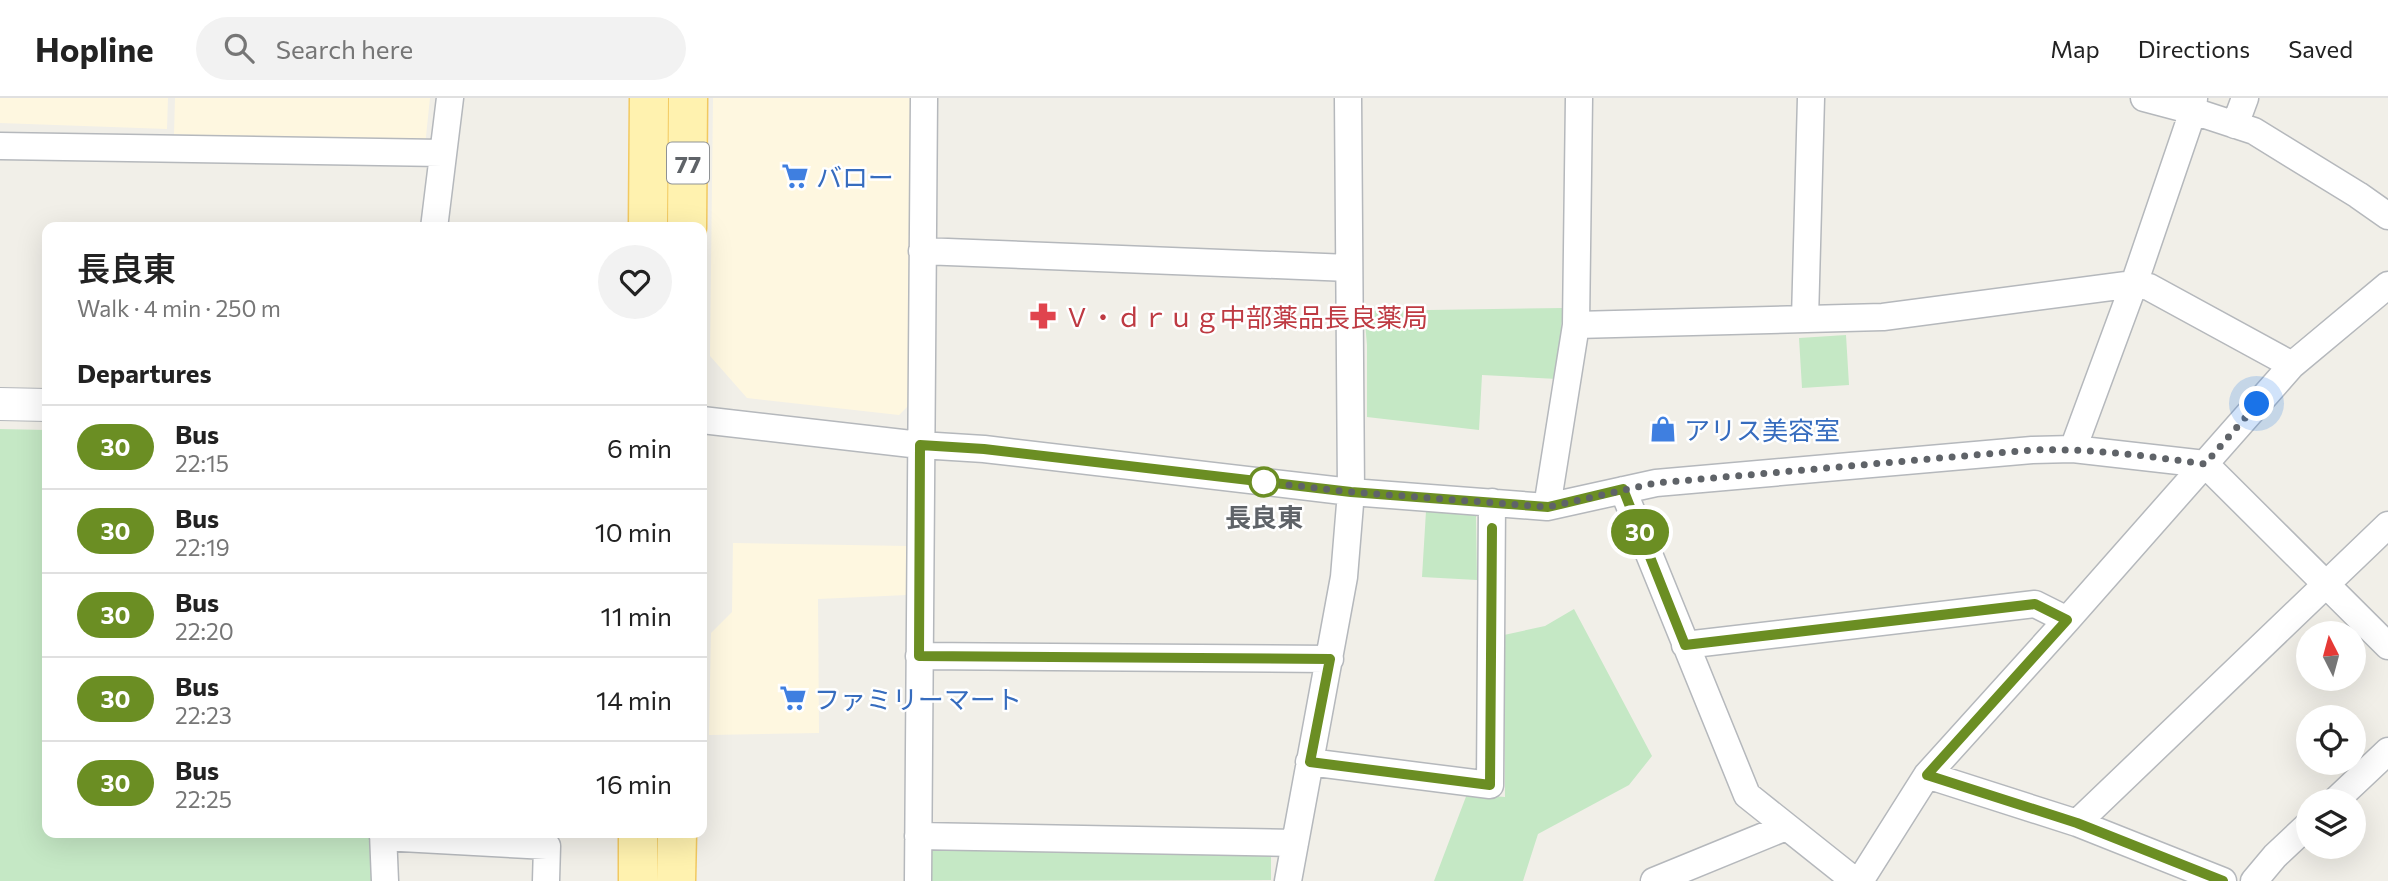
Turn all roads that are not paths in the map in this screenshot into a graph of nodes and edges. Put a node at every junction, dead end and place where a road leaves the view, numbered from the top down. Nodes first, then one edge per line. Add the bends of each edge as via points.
1 (450, 98) edge
2 (649, 98) edge
3 (688, 98) edge
4 (924, 98) edge
5 (1348, 98) edge
6 (1579, 98) edge
7 (1811, 98) edge
8 (2144, 98) edge
9 (2245, 98) edge
10 (2193, 104) edge
11 (2235, 125) junction
12 (0, 146) edge
13 (442, 153) junction
14 (2388, 216) edge
15 (435, 222) edge
16 (648, 222) edge
17 (687, 222) edge
18 (922, 251) junction
19 (1349, 268) junction
20 (2134, 284) junction
21 (2388, 285) edge
22 (1805, 319) junction
23 (1576, 325) junction
24 (2292, 365) junction
25 (0, 404) edge
26 (42, 405) edge
27 (707, 421) edge
28 (920, 445) junction
29 (2073, 449) junction
30 (2205, 464) junction
31 (1623, 489) junction
32 (1351, 492) junction
33 (1492, 502) junction
34 (1548, 507) junction
35 (2388, 525) edge
36 (2327, 586) junction
37 (2067, 620) junction
38 (1685, 645) junction
39 (2388, 646) edge
40 (919, 656) junction
41 (1330, 659) junction
42 (2388, 751) edge
43 (1310, 762) junction
44 (1927, 775) junction
45 (2348, 789) edge
46 (2077, 823) junction
47 (1786, 827) junction
48 (918, 836) junction
49 (2296, 836) edge
50 (383, 838) edge
51 (428, 838) edge
52 (638, 838) edge
53 (677, 838) edge
54 (1295, 843) junction
55 (385, 881) edge
56 (547, 881) edge
57 (638, 881) edge
58 (676, 881) edge
59 (918, 881) edge
60 (1288, 881) edge
61 (1654, 881) edge
62 (1857, 881) edge
63 (2223, 881) edge
64 (2254, 881) edge

1 - 13 street
2 - 16 main road, 77
3 - 17 main road, 77
4 - 18 street
5 - 19 street
6 - 23 street
7 - 22 street
8 - 10 street
9 - 11 street
10 - 11 street
10 - 20 street
11 - 14 street via 2265,138
12 - 13 street
13 - 15 street
18 - 19 street
18 - 28 street
19 - 32 street
20 - 22 street via 1883,317
20 - 24 street via 2149,287
20 - 29 street
21 - 24 street
22 - 23 street
23 - 34 street
24 - 30 street
25 - 26 street
27 - 28 street
28 - 32 street
28 - 40 street
29 - 30 street
29 - 31 street
30 - 36 street
30 - 37 street
31 - 34 street
31 - 38 street
32 - 33 street
32 - 41 street via 1344,577
33 - 34 street
33 - 43 street via 1490,785
35 - 36 street
36 - 39 street
36 - 46 street
37 - 38 street via 2035,604
37 - 44 street
38 - 47 street via 1746,795
40 - 41 street
40 - 48 street
41 - 43 street
42 - 45 street
43 - 54 street
44 - 46 street
44 - 62 street
46 - 63 street
47 - 61 street
47 - 62 street
48 - 54 street
48 - 59 street
49 - 64 street
50 - 55 street
51 - 56 street via 547,846
52 - 57 main road
53 - 58 main road
54 - 60 street

